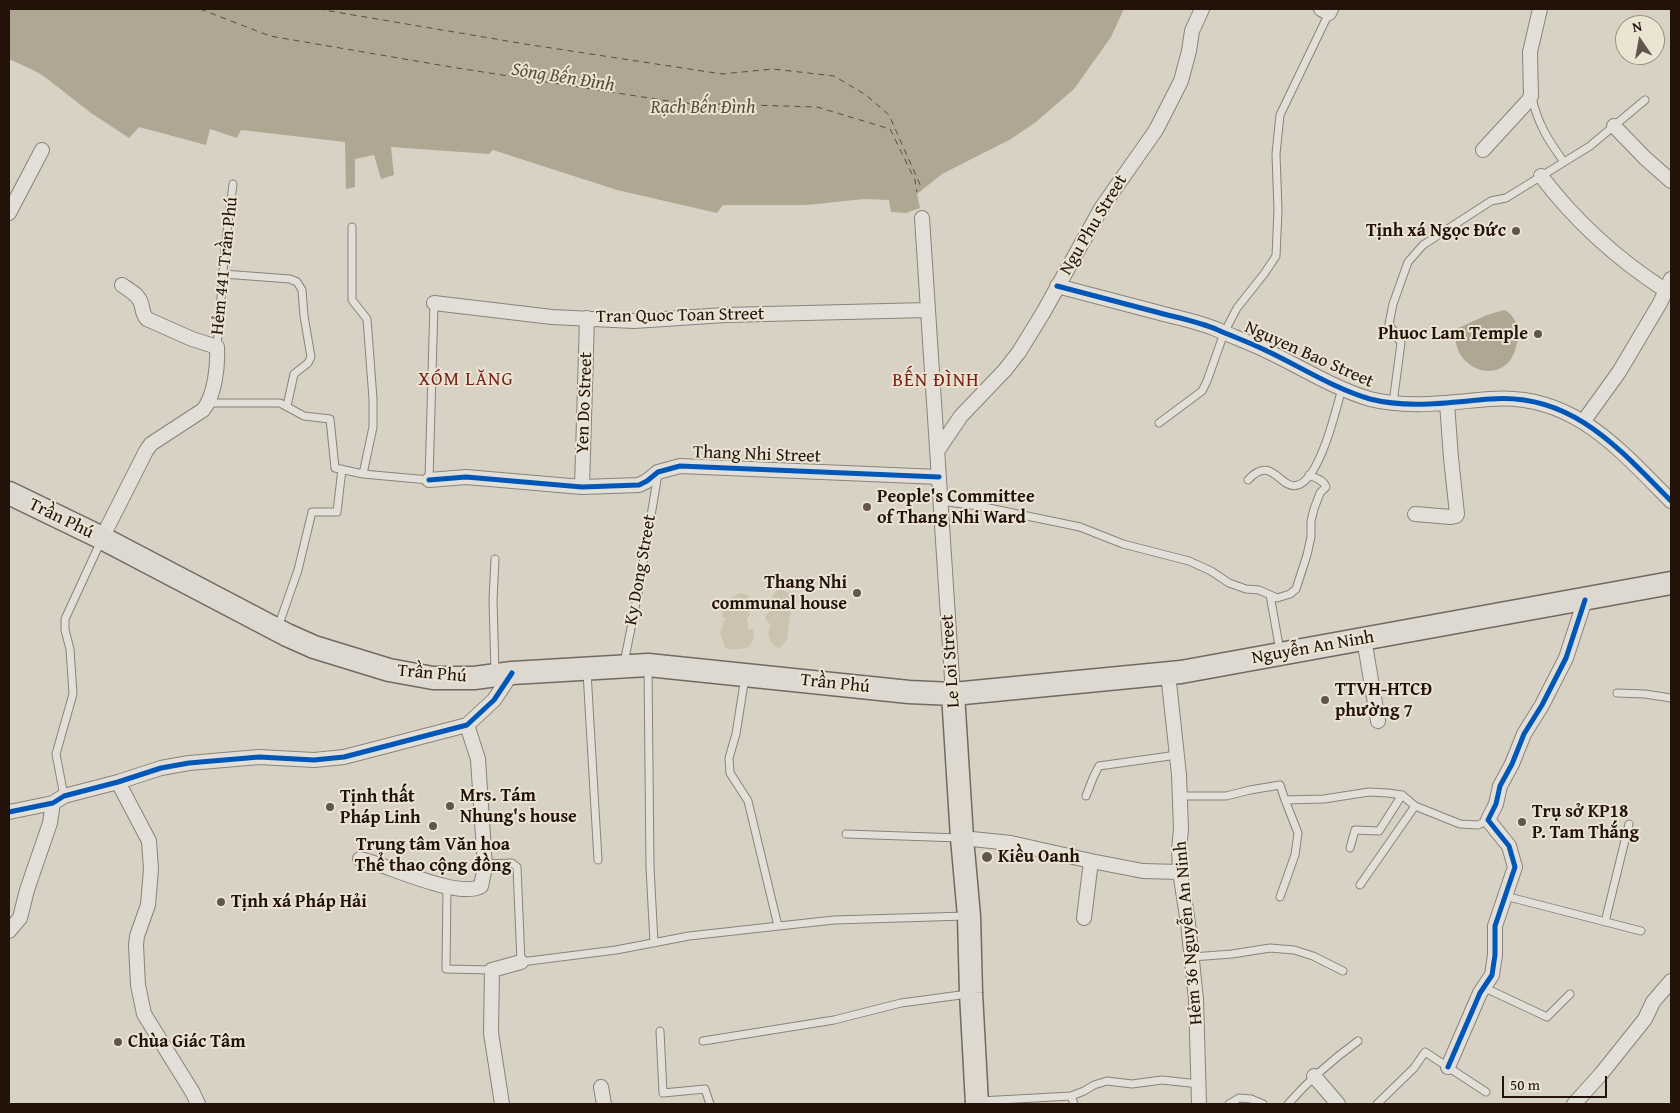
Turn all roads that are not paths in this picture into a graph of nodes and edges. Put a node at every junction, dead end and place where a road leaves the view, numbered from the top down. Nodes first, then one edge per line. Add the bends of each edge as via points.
1 (1202, 9) edge
2 (1540, 9) edge
3 (1327, 10) edge
4 (1531, 95) junction
5 (1645, 100) dead end
6 (1614, 126) junction
7 (42, 150) dead end
8 (1483, 150) dead end
9 (1564, 162) junction
10 (1541, 176) junction
11 (1671, 181) edge
12 (233, 184) dead end
13 (9, 213) edge
14 (922, 218) dead end
15 (352, 227) dead end
16 (223, 274) junction
17 (122, 285) dead end
18 (1668, 285) edge
19 (1057, 286) junction
20 (434, 303) joint
21 (927, 310) junction
22 (587, 318) junction
23 (1224, 333) junction
24 (217, 347) junction
25 (1342, 388) junction
26 (210, 403) junction
27 (1393, 403) junction
28 (1447, 403) junction
29 (287, 406) junction
30 (1583, 422) junction
31 (1159, 423) dead end
32 (938, 450) junction
33 (342, 469) junction
34 (658, 472) junction
35 (363, 474) junction
36 (1309, 476) junction
37 (939, 477) junction
38 (429, 480) junction
39 (1248, 480) dead end
40 (582, 487) junction
41 (9, 493) edge
42 (940, 501) junction
43 (1671, 501) edge
44 (1415, 514) dead end
45 (102, 538) junction
46 (495, 559) dead end
47 (1671, 583) edge
48 (1270, 595) junction
49 (1585, 600) junction
50 (277, 630) junction
51 (1364, 639) junction
52 (1280, 654) junction
53 (648, 665) junction
54 (623, 667) junction
55 (587, 669) junction
56 (1168, 673) junction
57 (504, 674) junction
58 (745, 674) junction
59 (1617, 693) dead end
60 (953, 694) junction
61 (1671, 698) edge
62 (1378, 721) dead end
63 (467, 726) junction
64 (1177, 755) junction
65 (118, 782) junction
66 (1402, 795) junction
67 (1086, 796) dead end
68 (1180, 796) junction
69 (59, 800) junction
70 (1285, 800) junction
71 (1415, 806) junction
72 (9, 812) edge
73 (1488, 820) junction
74 (1629, 824) dead end
75 (846, 834) dead end
76 (962, 838) junction
77 (1350, 848) dead end
78 (360, 859) dead end
79 (598, 860) dead end
80 (1091, 861) junction
81 (484, 864) junction
82 (1180, 872) junction
83 (1360, 885) dead end
84 (447, 887) junction
85 (1505, 896) junction
86 (1280, 897) dead end
87 (969, 916) junction
88 (1084, 918) dead end
89 (1605, 922) junction
90 (778, 926) junction
91 (9, 931) edge
92 (1641, 931) dead end
93 (654, 943) junction
94 (1192, 957) junction
95 (521, 962) junction
96 (492, 970) junction
97 (1343, 971) dead end
98 (1671, 981) edge
99 (1484, 987) junction
100 (971, 993) junction
101 (1570, 994) dead end
102 (660, 1031) dead end
103 (703, 1040) dead end
104 (1358, 1041) dead end
105 (1448, 1067) junction
106 (1314, 1076) junction
107 (1198, 1084) junction
108 (601, 1087) dead end
109 (1486, 1092) dead end
110 (1071, 1096) junction
111 (977, 1102) edge
112 (198, 1104) edge
113 (502, 1104) edge
114 (604, 1104) edge
115 (710, 1104) edge
116 (1074, 1104) edge
117 (1199, 1104) edge
118 (1229, 1104) edge
119 (1263, 1104) edge
120 (1288, 1104) edge
121 (1338, 1104) edge
122 (1377, 1104) edge
123 (1574, 1104) edge

1 - 19 street, Ngu Phu Street via 1192,31 1182,81 1170,104 1156,130 1102,207
2 - 4 street via 1530,52
3 - 23 lane via 1280,115 1276,154 1276,256 1237,308
4 - 8 street
4 - 9 lane via 1540,126
5 - 6 lane
6 - 9 lane
6 - 11 street
7 - 13 street
9 - 10 lane
10 - 18 street via 1590,232 1615,254 1643,276
10 - 27 lane via 1506,198 1491,201 1423,245 1408,262 1389,324 1401,343
12 - 16 lane, Hẻm 441 Trần Phú
14 - 21 street, Le Loi Street
15 - 35 lane via 352,300 367,319 372,399 373,426
16 - 24 lane, Hẻm 441 Trần Phú
16 - 29 lane via 290,279 297,282 302,290 311,357 294,374
17 - 24 street via 137,296 147,319
18 - 30 street via 1620,372
19 - 23 street, Nguyen Bao Street via 1188,320
19 - 32 street, Ngu Phu Street via 1019,352 970,406
20 - 22 street, Tran Quoc Toan Street
20 - 38 lane
21 - 22 street, Tran Quoc Toan Street via 725,315 634,321
21 - 32 street, Le Loi Street
22 - 40 street, Yen Do Street
23 - 25 street, Nguyen Bao Street
23 - 31 lane via 1202,391
24 - 26 street via 218,362
25 - 27 street, Nguyen Bao Street via 1370,399
25 - 36 lane via 1323,451
26 - 29 lane via 280,403
26 - 45 street via 151,444
27 - 28 street, Nguyen Bao Street
28 - 30 street, Nguyen Bao Street via 1509,398 1526,400 1568,412
28 - 44 street via 1457,514 1451,517
29 - 33 lane via 304,416 330,419 336,468
30 - 43 street, Nguyen Bao Street via 1616,446
32 - 37 street, Le Loi Street
33 - 35 lane
33 - 50 lane via 337,512 312,512 298,570
34 - 37 street, Thang Nhi Street via 680,466
34 - 40 street, Thang Nhi Street via 639,485
34 - 54 lane, Ky Dong Street
35 - 38 lane
36 - 39 lane via 1295,486 1262,470 1254,472
36 - 48 lane via 1321,480 1326,487 1314,509 1304,566 1296,589 1277,598
37 - 42 street, Le Loi Street
38 - 40 street, Thang Nhi Street via 466,477
41 - 45 main road, Trần Phú
42 - 48 lane via 1080,526 1124,544 1189,562 1229,583
42 - 60 street, Le Loi Street
45 - 50 main road, Trần Phú
45 - 69 lane via 65,619 73,694 56,754
46 - 57 lane via 493,600
47 - 49 main road, Nguyễn An Ninh
48 - 52 lane
49 - 51 main road, Nguyễn An Ninh
49 - 73 street via 1566,658 1524,734
50 - 57 main road, Trần Phú via 314,647 388,670 433,678
51 - 52 main road, Nguyễn An Ninh
51 - 62 street
52 - 56 main road, Nguyễn An Ninh
53 - 54 main road, Trần Phú
53 - 58 main road, Trần Phú
53 - 93 lane
54 - 55 main road, Trần Phú
55 - 57 main road, Trần Phú
55 - 79 lane
56 - 60 main road, Nguyễn An Ninh
56 - 64 street, Hẻm 36 Nguyễn An Ninh
57 - 63 street via 494,700
58 - 60 main road, Trần Phú
58 - 90 lane via 729,758 730,773 748,801
59 - 61 lane
60 - 76 main road, Le Loi Street
63 - 65 street via 344,757 210,760 161,768
63 - 81 street via 478,758
64 - 67 lane via 1100,766
64 - 68 street, Hẻm 36 Nguyễn An Ninh
65 - 69 street
65 - 112 street via 148,841 151,869 148,906 136,945 138,985 144,1014
66 - 70 lane via 1369,792 1324,799
66 - 71 lane
66 - 77 lane via 1379,832 1355,830
68 - 70 lane via 1226,796 1280,785
68 - 82 street, Hẻm 36 Nguyễn An Ninh
69 - 72 street
69 - 91 street via 20,918
70 - 86 lane via 1298,833 1295,855
71 - 73 lane via 1460,824 1478,825
71 - 83 lane
73 - 85 street via 1509,846 1515,867
74 - 89 lane
75 - 76 lane
76 - 80 street via 1011,844
76 - 87 main road, Le Loi Street
78 - 84 street
80 - 82 street via 1143,871
80 - 88 street
81 - 84 street via 480,887
81 - 95 lane via 512,863 517,867
82 - 94 street, Hẻm 36 Nguyễn An Ninh
84 - 96 lane via 446,969
85 - 89 lane
85 - 99 street via 1495,926 1492,976
87 - 90 lane via 834,920
87 - 100 main road, Le Loi Street
89 - 92 lane
90 - 93 lane
93 - 95 lane
94 - 97 lane via 1270,948 1294,950
94 - 107 street, Hẻm 36 Nguyễn An Ninh
95 - 96 street
96 - 113 street via 491,1033
98 - 123 street via 1652,1002 1645,1019
99 - 101 lane via 1548,1017
99 - 105 street
100 - 103 lane via 901,1003 834,1020
100 - 111 main road, Le Loi Street
102 - 115 lane via 663,1093 705,1088
104 - 106 lane
105 - 109 lane
105 - 122 lane via 1425,1052 1414,1068
106 - 120 lane
106 - 121 street
107 - 110 lane via 1162,1080 1132,1084 1107,1081
107 - 117 street, Hẻm 36 Nguyễn An Ninh
108 - 114 street
110 - 111 lane
110 - 116 lane
118 - 119 lane via 1240,1098

